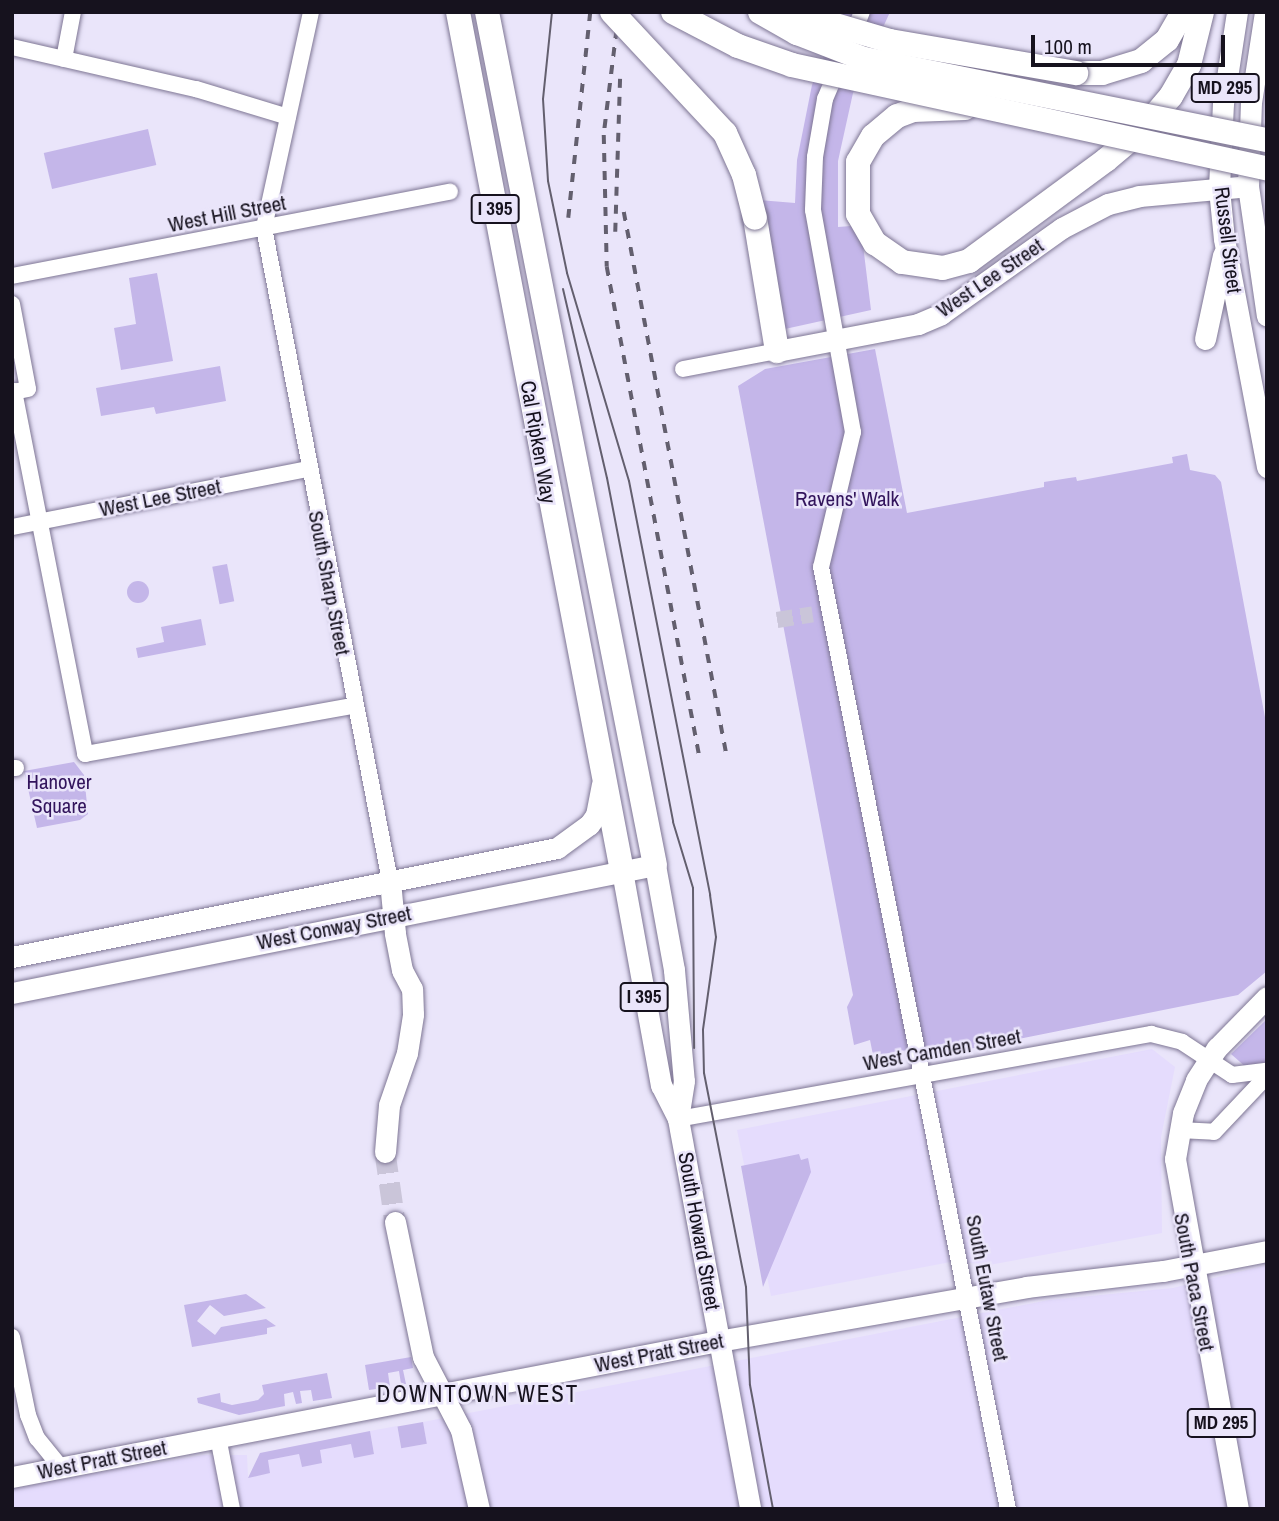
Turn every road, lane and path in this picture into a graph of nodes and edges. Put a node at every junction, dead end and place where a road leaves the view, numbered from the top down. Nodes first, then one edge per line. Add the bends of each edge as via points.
1 (73, 12) edge
2 (311, 12) edge
3 (458, 12) edge
4 (487, 12) edge
5 (612, 12) edge
6 (673, 12) edge
7 (760, 12) edge
8 (791, 12) edge
9 (863, 12) edge
10 (1183, 12) edge
11 (1202, 12) edge
12 (1237, 12) edge
13 (1265, 12) edge
14 (12, 47) edge
15 (64, 59) junction
16 (986, 110) junction
17 (288, 117) junction
18 (1267, 140) edge
19 (1267, 169) edge
20 (1248, 186) junction
21 (1220, 189) junction
22 (450, 192) dead end
23 (264, 228) junction
24 (1224, 239) junction
25 (12, 276) edge
26 (12, 304) edge
27 (1267, 316) edge
28 (1205, 339) dead end
29 (835, 340) junction
30 (777, 351) junction
31 (683, 369) dead end
32 (14, 394) edge
33 (1267, 467) edge
34 (307, 469) junction
35 (40, 522) junction
36 (12, 527) edge
37 (830, 611) junction
38 (813, 614) tunnel mouth
39 (353, 706) junction
40 (602, 785) junction
41 (655, 864) junction
42 (622, 871) junction
43 (390, 881) junction
44 (394, 915) junction
45 (12, 957) edge
46 (12, 993) edge
47 (1267, 997) edge
48 (1209, 1059) junction
49 (1267, 1074) edge
50 (924, 1075) junction
51 (678, 1119) junction
52 (1179, 1130) junction
53 (385, 1152) tunnel mouth
54 (395, 1222) tunnel mouth
55 (1267, 1251) edge
56 (1191, 1266) junction
57 (967, 1298) junction
58 (12, 1337) edge
59 (718, 1341) junction
60 (442, 1394) junction
61 (218, 1437) junction
62 (61, 1468) junction
63 (12, 1477) edge
64 (232, 1509) edge
65 (479, 1509) edge
66 (750, 1509) edge
67 (1008, 1509) edge
68 (1238, 1509) edge

1 - 15 street
2 - 17 street, South Sharp Street
3 - 40 highway, Cal Ripken Way / I 395
4 - 41 highway, Cal Ripken Way / I 395
5 - 30 highway, bridge via 725,133 744,175 755,218
6 - 16 highway, bridge via 738,46 792,65
7 - 18 highway, bridge via 797,33 863,59
8 - 10 highway, bridge via 890,41 1076,73 1102,73 1141,61 1167,40
9 - 29 street via 825,99 815,157 813,210
11 - 16 highway via 1189,65 1143,129 983,253 943,268 902,262 875,243 858,214 858,162 873,136 897,116 935,108
12 - 21 main road, Russell Street / MD 295 via 1226,78
13 - 20 main road, Russell Street / MD 295 via 1251,102
14 - 15 street
15 - 17 street via 196,89
16 - 19 highway, bridge
17 - 23 street, South Sharp Street
20 - 21 main road, West Lee Street
20 - 27 main road, Russell Street / MD 295
21 - 24 main road, Russell Street / MD 295
21 - 29 main road, West Lee Street via 1139,196 1108,204 1062,228 941,314 918,324
22 - 23 street, West Hill Street
23 - 25 street, West Hill Street
23 - 34 street, South Sharp Street
24 - 28 main road
24 - 33 main road, Russell Street / MD 295
26 - 32 street via 28,389
29 - 30 main road, West Lee Street
29 - 37 street, South Eutaw Street via 853,432 821,567
30 - 31 street, West Lee Street
32 - 35 street
34 - 35 street, West Lee Street
34 - 39 street, South Sharp Street
35 - 36 street, West Lee Street
35 - 39 street via 85,754
37 - 38 street
37 - 50 street, South Eutaw Street
39 - 43 street, South Sharp Street
40 - 42 highway, Cal Ripken Way / I 395
40 - 43 main road, West Conway Street via 596,815 589,825 557,848
41 - 42 main road, West Conway Street
41 - 51 main road, South Howard Street / I 395 via 674,970 684,1081
42 - 44 main road, West Conway Street
42 - 51 main road, South Howard Street / I 395 via 661,1085
43 - 44 main road, South Sharp Street
43 - 45 main road, West Conway Street
44 - 46 main road, West Conway Street
44 - 53 main road, South Sharp Street via 402,970 412,989 413,1014 407,1053 389,1105
47 - 48 main road, MD 295
48 - 49 street, West Camden Street via 1232,1075
48 - 50 street, West Camden Street via 1182,1041 1151,1034
48 - 52 main road, South Paca Street / MD 295 via 1189,1097
49 - 52 street via 1214,1132
50 - 51 street, West Camden Street
50 - 57 street, South Eutaw Street
51 - 59 main road, South Howard Street
52 - 56 main road, South Paca Street / MD 295 via 1175,1172
54 - 60 main road via 419,1343
55 - 56 main road, West Pratt Street
56 - 57 main road, West Pratt Street
56 - 68 main road, South Paca Street / MD 295
57 - 59 main road, West Pratt Street
57 - 67 street, South Eutaw Street
58 - 62 street via 28,1415 37,1438
59 - 60 main road, West Pratt Street
59 - 66 main road, South Howard Street
60 - 61 main road, West Pratt Street
60 - 65 main road via 464,1440
61 - 62 main road, West Pratt Street
61 - 64 street
62 - 63 main road, West Pratt Street

